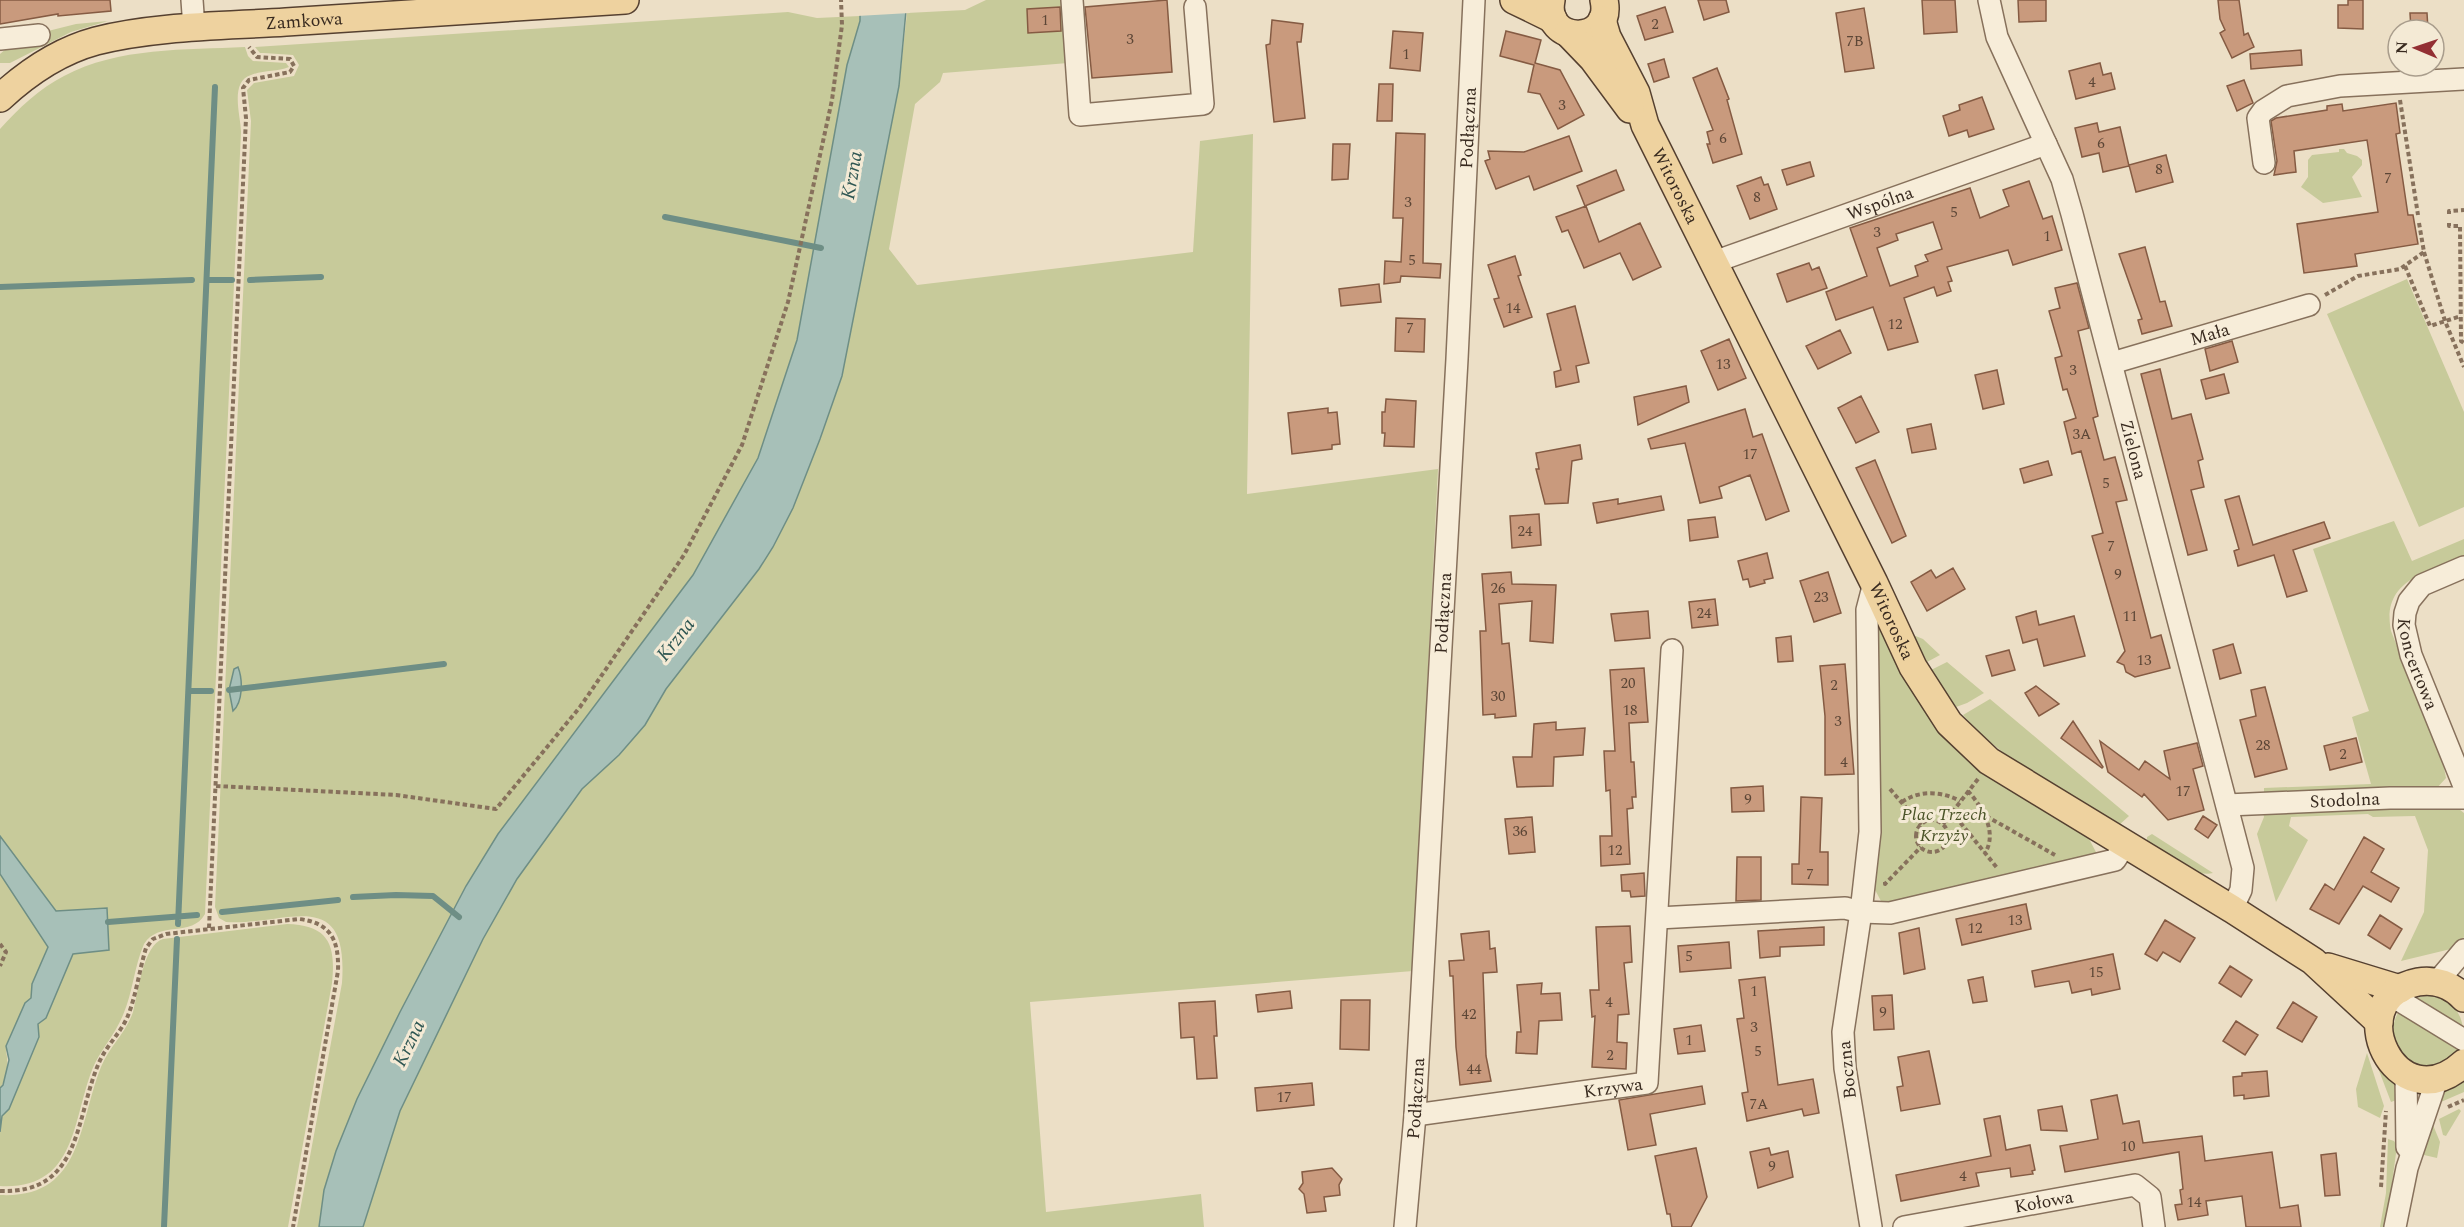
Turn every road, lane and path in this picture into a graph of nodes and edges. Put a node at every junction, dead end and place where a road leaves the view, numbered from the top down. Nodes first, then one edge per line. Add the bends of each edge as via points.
1 (192, 0) edge
2 (625, 0) edge
3 (841, 0) edge
4 (1072, 0) edge
5 (1474, 0) edge
6 (1514, 0) edge
7 (1989, 0) edge
8 (1605, 6) edge
9 (1195, 8) dead end
10 (1557, 17) edge
11 (194, 28) junction
12 (39, 35) dead end
13 (0, 39) edge
14 (249, 44) dead end
15 (2464, 79) edge
16 (2399, 92) dead end
17 (1, 96) edge
18 (1646, 125) junction
19 (2046, 144) junction
20 (2264, 163) dead end
21 (2464, 210) edge
22 (2449, 214) dead end
23 (2418, 215) dead end
24 (2419, 223) dead end
25 (2449, 223) dead end
26 (2424, 252) junction
27 (1714, 262) junction
28 (2405, 266) junction
29 (2308, 305) joint
30 (2461, 316) junction
31 (2445, 321) junction
32 (2464, 343) edge
33 (2112, 363) junction
34 (2464, 367) edge
35 (2464, 567) edge
36 (1874, 583) junction
37 (1672, 650) dead end
38 (1983, 774) dead end
39 (1871, 781) junction
40 (216, 786) junction
41 (2464, 786) edge
42 (1968, 791) junction
43 (2464, 798) edge
44 (1960, 801) junction
45 (1902, 802) junction
46 (2227, 805) junction
47 (1951, 812) junction
48 (1986, 816) junction
49 (1942, 824) junction
50 (1921, 825) junction
51 (2125, 845) junction
52 (1985, 853) junction
53 (2058, 857) dead end
54 (2003, 886) junction
55 (2232, 909) junction
56 (1861, 912) junction
57 (1658, 918) junction
58 (209, 928) junction
59 (0, 944) edge
60 (2464, 950) edge
61 (2313, 961) junction
62 (0, 966) edge
63 (2437, 982) junction
64 (2396, 993) junction
65 (2464, 998) edge
66 (2379, 1022) junction
67 (2464, 1040) edge
68 (2454, 1073) edge
69 (2406, 1075) junction
70 (2389, 1105) dead end
71 (1414, 1115) junction
72 (2407, 1168) junction
73 (0, 1191) edge
74 (2381, 1195) dead end
75 (294, 1227) edge
76 (1405, 1227) edge
77 (1871, 1227) edge
78 (1904, 1227) edge
79 (2154, 1227) edge
80 (2395, 1227) edge

1 - 11 street
2 - 11 main road, Zamkowa
3 - 40 path via 842,25 832,100 788,302 742,445 684,555 580,707 496,809 396,795
4 - 9 street via 1080,115 1203,104
5 - 71 street, Podłączna
6 - 10 main road, Witoroska
7 - 19 street, Zielona via 1997,37
8 - 10 main road, Witoroska via 1595,29 1585,34
8 - 18 main road, Witoroska via 1607,37 1636,93
10 - 18 main road, Witoroska
11 - 17 main road, Zamkowa via 82,45 36,68
12 - 13 street
14 - 40 path via 257,57 290,59 294,66 290,72 249,80 243,88 246,118
15 - 20 street via 2340,86 2287,96 2258,118
16 - 23 path
18 - 27 main road, Witoroska
19 - 27 street, Wspólna
19 - 33 street, Zielona via 2062,179
21 - 22 path
24 - 26 path
25 - 30 path via 2460,226
26 - 28 path
26 - 31 path
27 - 36 main road, Witoroska
28 - 29 path via 2358,276
28 - 31 path via 2430,326
29 - 33 street, Mała
30 - 31 path
30 - 32 path
31 - 34 path
33 - 46 street, Zielona
35 - 41 street, Koncertowa via 2422,585 2409,601 2404,625 2411,655
36 - 39 street via 1868,610
36 - 51 main road, Witoroska via 1913,667 1959,734 1989,761
37 - 57 street, Krzywa
38 - 42 path
39 - 45 path via 1884,782
39 - 56 street
40 - 58 path
42 - 44 path
42 - 48 path
43 - 46 street, Stodolna
44 - 45 path via 1932,794
44 - 47 path
45 - 50 path
46 - 55 street, Zielona via 2243,868 2241,890
47 - 49 path
47 - 52 path
48 - 52 path
48 - 53 path
49 - 50 path via 1931,820
49 - 50 path via 1948,833 1946,845 1937,852 1925,851 1918,843 1916,834
51 - 54 street via 2115,860
51 - 55 main road, Witoroska
52 - 54 path via 1999,871
54 - 56 street via 1890,913
55 - 61 main road, Witoroska
56 - 57 street via 1845,908
56 - 77 street, Boczna via 1843,1032 1845,1068
57 - 71 street, Krzywa via 1647,1083
58 - 73 path via 161,935 149,943 126,1019 97,1065 71,1154 55,1173 35,1187
58 - 75 path via 309,921 321,925 336,944 334,999
59 - 62 path via 6,952
60 - 63 street
61 - 64 main road, Witoroska
61 - 66 main road, Witoroska
63 - 64 main road via 2418,982
63 - 65 main road
64 - 66 main road
64 - 67 street
66 - 69 main road via 2384,1053
68 - 69 main road via 2421,1079
68 - 72 street
69 - 72 street
70 - 74 path via 2384,1116
71 - 76 street, Podłączna
72 - 80 street
78 - 79 street, Kołowa via 2135,1185 2150,1197

